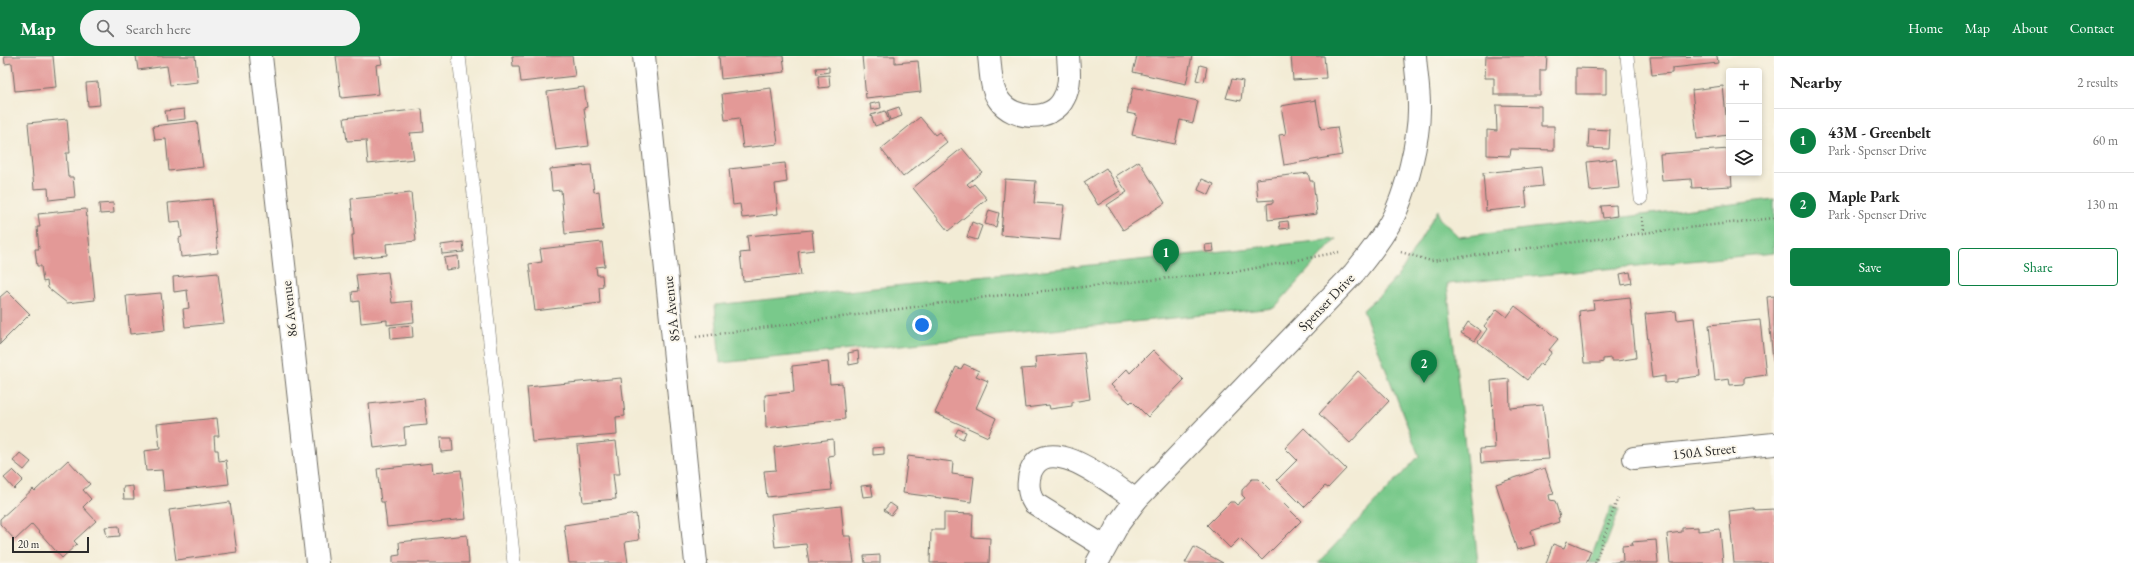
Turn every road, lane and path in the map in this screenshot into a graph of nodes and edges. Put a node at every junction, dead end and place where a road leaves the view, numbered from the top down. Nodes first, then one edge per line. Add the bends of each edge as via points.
1 (261, 56) edge
2 (459, 56) edge
3 (644, 56) edge
4 (989, 56) edge
5 (1068, 56) edge
6 (1415, 56) edge
7 (1626, 56) edge
8 (1641, 198) dead end
9 (1774, 218) edge
10 (1395, 250) dead end
11 (1342, 252) dead end
12 (692, 338) dead end
13 (1774, 444) edge
14 (1634, 458) dead end
15 (1618, 497) dead end
16 (1136, 500) junction
17 (1101, 555) edge
18 (317, 563) edge
19 (514, 563) edge
20 (696, 563) edge
21 (1595, 563) edge

1 - 18 street, 86 Avenue
2 - 19 lane
3 - 20 street, 85A Avenue
4 - 5 street via 992,84 999,100 1011,112 1031,116 1049,112 1064,100 1069,82
6 - 16 street, Spenser Drive via 1419,106 1411,168 1387,228 1354,273
7 - 8 lane
9 - 10 path via 1431,261
11 - 12 path via 1240,270 994,296
13 - 14 street, 150A Street
15 - 21 path
16 - 17 street, Spenser Drive
16 - 17 street, Spenser Drive via 1081,464 1062,456 1051,455 1043,458 1031,470 1029,487 1034,503

